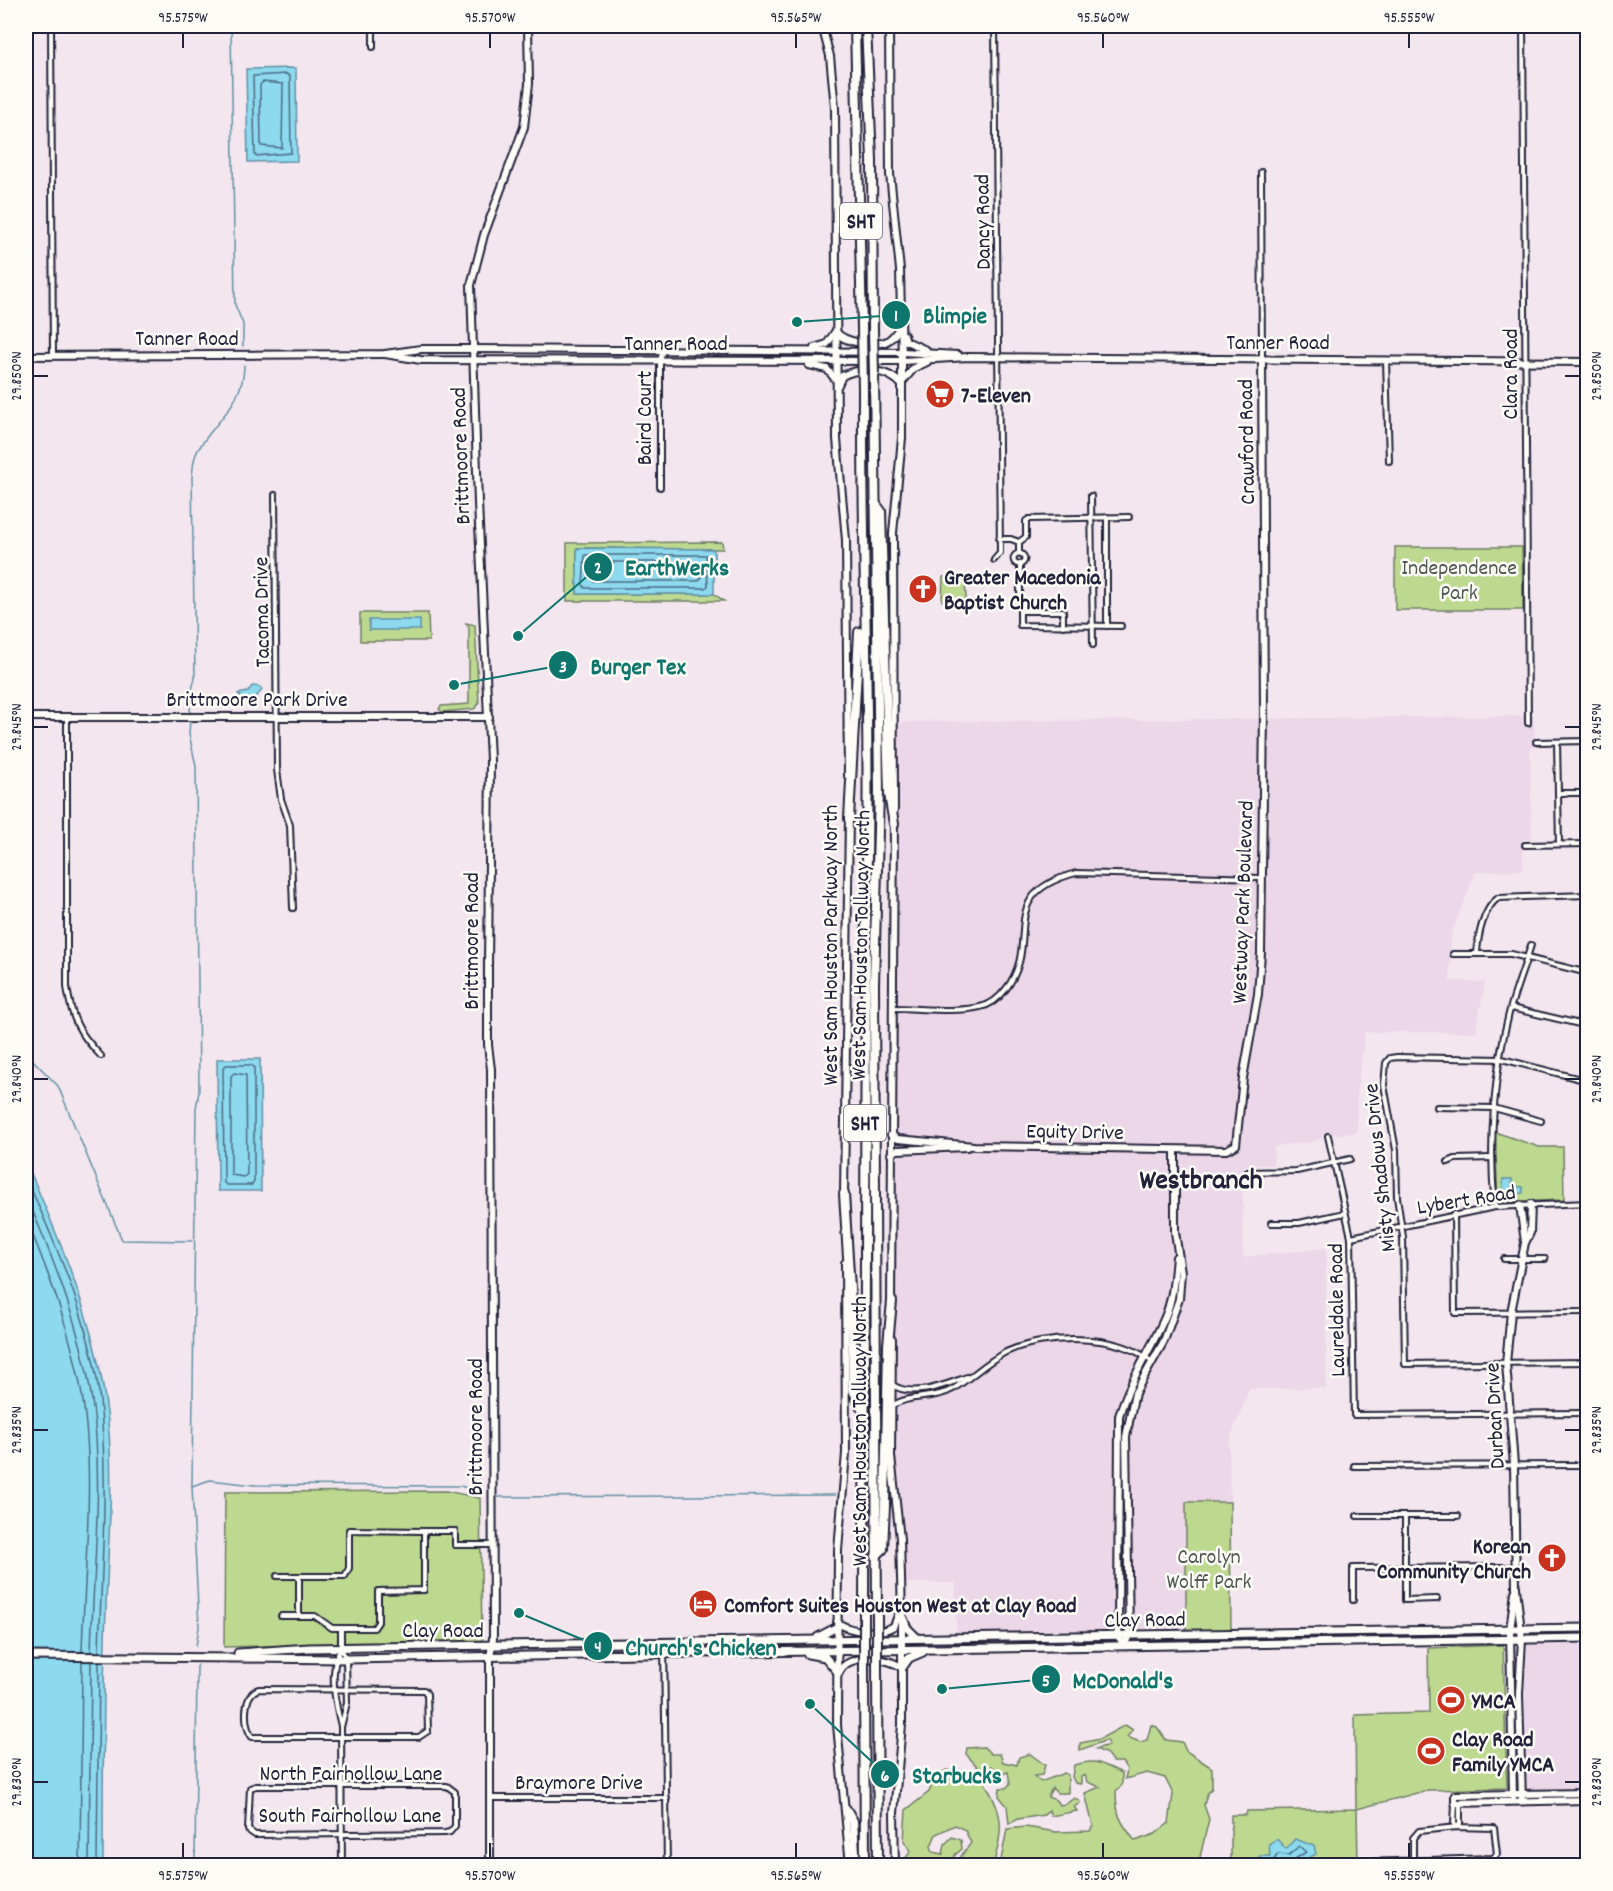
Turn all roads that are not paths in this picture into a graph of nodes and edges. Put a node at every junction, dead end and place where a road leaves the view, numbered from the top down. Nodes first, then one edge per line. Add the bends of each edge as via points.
1 (51, 26) edge
2 (373, 26) edge
3 (528, 26) edge
4 (822, 26) edge
5 (855, 26) edge
6 (868, 26) edge
7 (889, 26) edge
8 (995, 26) edge
9 (1522, 26) edge
10 (373, 47) dead end
11 (1261, 172) dead end
12 (902, 323) junction
13 (836, 331) junction
14 (472, 350) junction
15 (663, 350) junction
16 (791, 351) junction
17 (836, 351) junction
18 (902, 352) junction
19 (385, 354) junction
20 (26, 356) edge
21 (53, 356) junction
22 (941, 357) junction
23 (999, 357) junction
24 (1262, 359) junction
25 (473, 360) junction
26 (660, 360) junction
27 (1386, 360) junction
28 (773, 361) junction
29 (836, 361) junction
30 (902, 361) junction
31 (1525, 362) junction
32 (1587, 362) edge
33 (902, 385) junction
34 (837, 388) junction
35 (1389, 461) dead end
36 (660, 487) dead end
37 (274, 495) dead end
38 (1091, 496) dead end
39 (875, 503) junction
40 (1107, 517) junction
41 (1129, 517) dead end
42 (1091, 518) junction
43 (999, 539) junction
44 (1019, 542) junction
45 (1019, 553) junction
46 (994, 560) dead end
47 (1020, 564) junction
48 (1020, 611) junction
49 (864, 626) junction
50 (1063, 626) junction
51 (1093, 626) junction
52 (1107, 626) junction
53 (1121, 626) dead end
54 (1093, 645) dead end
55 (1264, 712) joint
56 (279, 716) junction
57 (26, 717) edge
58 (67, 717) junction
59 (489, 717) junction
60 (1528, 723) dead end
61 (1587, 741) edge
62 (1536, 742) dead end
63 (1557, 742) junction
64 (1558, 793) junction
65 (1587, 793) edge
66 (849, 819) junction
67 (894, 824) junction
68 (1558, 844) junction
69 (1587, 844) edge
70 (1525, 845) dead end
71 (1260, 878) junction
72 (1587, 895) edge
73 (293, 908) dead end
74 (1531, 945) dead end
75 (1477, 953) junction
76 (1454, 954) dead end
77 (1527, 957) junction
78 (1587, 964) edge
79 (1587, 973) edge
80 (892, 1008) junction
81 (1511, 1008) junction
82 (1587, 1026) edge
83 (101, 1056) dead end
84 (1502, 1059) junction
85 (1587, 1081) edge
86 (1437, 1107) dead end
87 (1494, 1108) junction
88 (1541, 1121) dead end
89 (891, 1135) junction
90 (1328, 1136) dead end
91 (974, 1146) junction
92 (1175, 1150) junction
93 (891, 1154) junction
94 (1491, 1158) junction
95 (1350, 1159) dead end
96 (1448, 1162) dead end
97 (1334, 1163) junction
98 (1247, 1172) dead end
99 (844, 1194) junction
100 (1587, 1203) edge
101 (1531, 1204) junction
102 (1520, 1205) junction
103 (1495, 1207) junction
104 (1345, 1213) junction
105 (1454, 1214) junction
106 (1271, 1223) dead end
107 (1401, 1226) junction
108 (1351, 1237) junction
109 (1525, 1243) junction
110 (1177, 1251) junction
111 (1504, 1259) dead end
112 (1522, 1259) junction
113 (1545, 1259) dead end
114 (891, 1301) junction
115 (1511, 1312) junction
116 (1587, 1312) edge
117 (1144, 1356) junction
118 (1151, 1361) junction
119 (1587, 1362) edge
120 (1506, 1363) junction
121 (970, 1376) junction
122 (891, 1384) junction
123 (891, 1406) junction
124 (1587, 1413) edge
125 (864, 1414) junction
126 (1509, 1414) junction
127 (1514, 1465) junction
128 (1587, 1465) edge
129 (1354, 1466) dead end
130 (1357, 1516) dead end
131 (1458, 1516) dead end
132 (1405, 1517) junction
133 (424, 1530) junction
134 (492, 1545) junction
135 (876, 1556) junction
136 (1404, 1567) junction
137 (1516, 1568) junction
138 (277, 1576) dead end
139 (299, 1576) junction
140 (1516, 1588) junction
141 (1437, 1599) dead end
142 (1353, 1600) dead end
143 (901, 1606) junction
144 (281, 1616) dead end
145 (299, 1616) junction
146 (902, 1616) junction
147 (837, 1624) junction
148 (341, 1628) junction
149 (1585, 1628) edge
150 (1510, 1630) junction
151 (1521, 1630) junction
152 (1439, 1631) junction
153 (1366, 1632) junction
154 (1298, 1633) junction
155 (1237, 1634) junction
156 (1118, 1636) junction
157 (1129, 1636) junction
158 (902, 1638) junction
159 (917, 1638) junction
160 (975, 1638) junction
161 (1043, 1638) junction
162 (1585, 1638) edge
163 (803, 1639) junction
164 (837, 1639) junction
165 (1510, 1639) junction
166 (1522, 1639) junction
167 (1438, 1640) junction
168 (745, 1642) junction
169 (1366, 1642) junction
170 (1299, 1643) junction
171 (664, 1644) junction
172 (1237, 1644) junction
173 (576, 1645) junction
174 (493, 1646) junction
175 (1124, 1646) junction
176 (342, 1647) junction
177 (409, 1647) junction
178 (1043, 1647) junction
179 (975, 1648) junction
180 (837, 1650) junction
181 (902, 1650) junction
182 (929, 1650) junction
183 (794, 1652) junction
184 (745, 1653) junction
185 (664, 1654) junction
186 (199, 1655) junction
187 (26, 1656) edge
188 (577, 1656) junction
189 (408, 1657) junction
190 (490, 1657) junction
191 (334, 1659) junction
192 (346, 1659) junction
193 (902, 1668) junction
194 (837, 1674) junction
195 (335, 1688) junction
196 (346, 1688) junction
197 (342, 1727) junction
198 (342, 1737) junction
199 (342, 1785) junction
200 (1585, 1797) edge
201 (490, 1798) junction
202 (667, 1798) junction
203 (1513, 1798) junction
204 (1522, 1798) junction
205 (1457, 1803) junction
206 (247, 1806) joint
207 (455, 1808) joint
208 (846, 1809) junction
209 (1457, 1827) junction
210 (342, 1834) junction
211 (1413, 1861) junction
212 (1364, 1862) dead end
213 (342, 1866) edge
214 (490, 1866) edge
215 (667, 1866) edge
216 (850, 1866) edge
217 (856, 1866) edge
218 (865, 1866) edge
219 (878, 1866) edge
220 (895, 1866) edge

1 - 21 street
2 - 10 street
3 - 14 main road, Brittmoore Road via 524,128 474,268
4 - 13 main road, West Sam Houston Parkway North via 831,60 835,108
5 - 49 highway, West Sam Houston Tollway North / SHT, bridge
6 - 39 highway, West Sam Houston Tollway North / SHT, bridge
7 - 12 main road via 890,168
8 - 23 street, Dancy Road
9 - 31 street, Clara Road
11 - 24 street, Crawford Road
12 - 13 main road via 895,336 885,342 844,340
12 - 18 main road
12 - 22 main road via 906,341
13 - 16 main road via 827,344
13 - 17 main road, West Sam Houston Parkway North
14 - 15 main road, Tanner Road
14 - 19 main road, Tanner Road via 421,349
14 - 25 main road, Brittmoore Road
15 - 16 main road, Tanner Road
15 - 26 street, Baird Court
16 - 17 main road, Tanner Road
17 - 18 main road, Tanner Road
17 - 29 main road, West Sam Houston Parkway North
18 - 22 main road, Tanner Road
18 - 30 main road
19 - 21 main road, Tanner Road
19 - 25 main road, Tanner Road via 403,359
20 - 21 main road, Tanner Road
22 - 23 main road, Tanner Road
22 - 30 main road, Tanner Road
22 - 33 main road via 914,368
23 - 24 main road, Tanner Road
23 - 43 street, Dancy Road
24 - 27 main road, Tanner Road
24 - 55 main road, Crawford Road
25 - 26 main road, Tanner Road
25 - 59 main road, Brittmoore Road
26 - 28 main road, Tanner Road
26 - 36 street, Baird Court
27 - 31 main road, Tanner Road
27 - 35 street
28 - 29 main road, Tanner Road
28 - 34 main road via 824,367 834,376
29 - 30 main road, Tanner Road
29 - 34 main road, West Sam Houston Parkway North
30 - 33 main road
31 - 32 main road, Tanner Road
31 - 60 street, Clara Road
33 - 34 main road via 886,372 850,372 842,376
33 - 67 main road via 902,438 893,533
34 - 66 main road, West Sam Houston Parkway North via 837,439 846,540
37 - 56 street, Tacoma Drive
38 - 42 street
39 - 67 highway via 881,511
39 - 135 highway, West Sam Houston Tollway North / SHT via 879,775 874,984
40 - 41 street
40 - 42 street
40 - 52 street
42 - 44 street via 1029,519 1026,537
42 - 51 street
43 - 44 street
43 - 46 street, Dancy Road via 1000,553
44 - 45 street
45 - 47 street via 1025,559
45 - 47 street via 1014,559
47 - 48 street
48 - 50 street via 1020,625
48 - 50 street via 1063,611
49 - 66 highway via 860,630
49 - 125 highway, West Sam Houston Tollway North / SHT via 869,796
50 - 51 street
51 - 52 street
51 - 54 street
52 - 53 street
55 - 71 main road, Westway Park Boulevard
56 - 58 main road, Brittmoore Park Drive
56 - 59 main road, Brittmoore Park Drive
56 - 73 street, Tacoma Drive via 278,781 291,831
57 - 58 main road, Brittmoore Park Drive
58 - 83 street via 67,987 70,1012 80,1034
59 - 134 main road, Brittmoore Road
61 - 63 street
62 - 63 street
63 - 64 street
64 - 65 street
64 - 68 street
66 - 99 main road, West Sam Houston Parkway North
67 - 80 main road
68 - 69 street
68 - 70 street
71 - 80 street via 1076,873 1052,880 1035,892 1025,911 1020,965 1001,996 982,1007
71 - 92 main road, Westway Park Boulevard via 1258,994 1236,1145 1226,1150
72 - 75 street via 1498,898 1490,906 1480,932
74 - 77 street
75 - 76 street
75 - 77 street
77 - 79 street
77 - 81 street
78 - 79 street
80 - 89 main road
81 - 82 street
81 - 84 street
84 - 85 street
84 - 87 street
84 - 107 street, Misty Shadows Drive via 1390,1058 1384,1071 1385,1101 1396,1150
86 - 87 street
87 - 88 street
87 - 94 street
89 - 91 main road, Equity Drive via 897,1139
89 - 93 main road
90 - 97 street, Laureldale Road
91 - 92 main road, Equity Drive
91 - 93 main road, Equity Drive via 897,1150
92 - 110 main road
93 - 114 main road
94 - 96 street
94 - 103 street
95 - 97 street
97 - 98 street via 1297,1172
97 - 104 street, Laureldale Road
99 - 125 highway via 853,1390
99 - 147 main road, West Sam Houston Parkway North via 847,1438
100 - 101 street, Lybert Road
101 - 102 street, Lybert Road
101 - 109 main road, Durban Drive via 1530,1233
102 - 103 street, Lybert Road
102 - 109 main road, Durban Drive
103 - 105 street, Lybert Road
104 - 106 street via 1299,1223
104 - 108 street, Laureldale Road
105 - 107 street, Lybert Road
105 - 115 street via 1455,1313
107 - 108 street, Lybert Road
107 - 120 street, Misty Shadows Drive via 1405,1364
108 - 126 street, Laureldale Road via 1354,1415
109 - 112 main road, Durban Drive
110 - 117 main road via 1165,1317
110 - 118 main road via 1181,1272 1179,1299 1164,1341
111 - 112 street
112 - 113 street
112 - 115 main road, Durban Drive
114 - 122 main road
114 - 135 highway via 885,1506 882,1549
115 - 116 street
115 - 120 main road, Durban Drive
117 - 118 street
117 - 121 street via 1109,1342 1039,1341 1005,1353
117 - 156 main road via 1127,1387 1119,1416
118 - 157 main road via 1135,1393 1126,1437
119 - 120 street
120 - 126 main road, Durban Drive
121 - 122 street via 912,1390 899,1390
121 - 123 street via 931,1398 899,1401
122 - 123 main road
123 - 143 main road
124 - 126 street
125 - 218 highway, West Sam Houston Tollway North / SHT, bridge
126 - 127 main road, Durban Drive
127 - 128 street
127 - 129 street
127 - 137 main road, Durban Drive
130 - 132 street
131 - 132 street
132 - 136 street
133 - 134 street via 455,1530 455,1545
133 - 139 street via 349,1530 349,1568 345,1576
133 - 148 street via 424,1590 378,1591 376,1627
134 - 174 main road, Brittmoore Road
135 - 219 highway, West Sam Houston Tollway North / SHT, bridge
136 - 137 street
136 - 141 street via 1405,1600
136 - 142 street via 1353,1568
137 - 140 main road, Durban Drive
138 - 139 street
139 - 145 street
140 - 150 main road, Durban Drive
140 - 151 main road, Durban Drive
143 - 146 main road
143 - 147 main road via 897,1622 890,1629 850,1630
144 - 145 street
145 - 148 street via 315,1616 329,1628
146 - 158 main road
146 - 159 main road
147 - 163 main road via 820,1636
147 - 164 main road, West Sam Houston Parkway North
148 - 176 street
149 - 151 main road, Clay Road
149 - 162 main road
150 - 151 main road, Clay Road
150 - 152 main road, Clay Road
150 - 165 main road, Durban Drive
151 - 166 main road, Durban Drive
152 - 153 main road, Clay Road
152 - 167 main road
153 - 154 main road, Clay Road
153 - 169 main road
154 - 155 main road, Clay Road
154 - 170 main road
155 - 157 main road, Clay Road
155 - 172 main road
156 - 157 main road, Clay Road
156 - 161 main road, Clay Road
156 - 175 main road
157 - 175 main road
158 - 159 main road, Clay Road
158 - 164 main road, Clay Road
158 - 181 main road
159 - 160 main road, Clay Road
160 - 161 main road, Clay Road
160 - 179 main road
161 - 178 main road
162 - 166 main road, Clay Road
163 - 164 main road, Clay Road
163 - 168 main road, Clay Road
164 - 180 main road, West Sam Houston Parkway North
165 - 166 main road, Clay Road
165 - 167 main road, Clay Road
165 - 203 main road, Durban Drive
166 - 204 main road, Durban Drive
167 - 169 main road, Clay Road
168 - 171 main road, Clay Road
168 - 184 main road
169 - 170 main road, Clay Road
170 - 172 main road, Clay Road
171 - 173 main road, Clay Road
171 - 185 street
172 - 175 main road, Clay Road
173 - 174 main road, Clay Road
173 - 188 main road
174 - 177 main road, Clay Road
174 - 190 main road, Brittmoore Road
175 - 178 main road, Clay Road
176 - 177 main road, Clay Road
176 - 186 main road, Clay Road
176 - 191 street
176 - 192 street
177 - 189 main road
178 - 179 main road, Clay Road
179 - 182 main road, Clay Road
180 - 181 main road, Clay Road
180 - 183 main road, Clay Road
180 - 194 main road, West Sam Houston Parkway North
181 - 182 main road, Clay Road
181 - 193 main road
182 - 193 main road via 914,1655
183 - 184 main road, Clay Road
183 - 194 main road via 825,1657
184 - 185 main road, Clay Road
185 - 188 main road, Clay Road
185 - 202 street
186 - 187 main road, Clay Road
186 - 191 main road, Clay Road
188 - 190 main road, Clay Road
189 - 190 main road, Clay Road
189 - 192 main road, Clay Road
190 - 201 main road, Brittmoore Road
191 - 192 main road, Clay Road
191 - 195 street
192 - 196 street
193 - 194 main road via 886,1660 851,1660
193 - 220 main road
194 - 208 main road, West Sam Houston Parkway North via 837,1725
195 - 196 street
195 - 197 street
195 - 198 street via 255,1689 247,1697 249,1734 259,1738
196 - 197 street
196 - 198 street via 424,1690 428,1694 428,1731 423,1737
197 - 198 street
198 - 199 street
199 - 206 street, North Fairhollow Lane via 256,1786 250,1788
199 - 207 street, North Fairhollow Lane via 447,1786 453,1789
199 - 210 street
200 - 204 main road
201 - 202 street, Braymore Drive
201 - 214 main road, Brittmoore Road
202 - 215 street
203 - 204 main road
203 - 205 main road
203 - 205 main road via 1455,1795
205 - 209 street
206 - 210 street, South Fairhollow Lane via 248,1830 255,1834
207 - 210 street, South Fairhollow Lane via 455,1826 450,1832
208 - 216 main road, West Sam Houston Parkway North
208 - 217 highway via 853,1821
209 - 211 street via 1419,1831 1413,1838
209 - 211 street via 1494,1828 1496,1856
210 - 213 street
211 - 212 street

